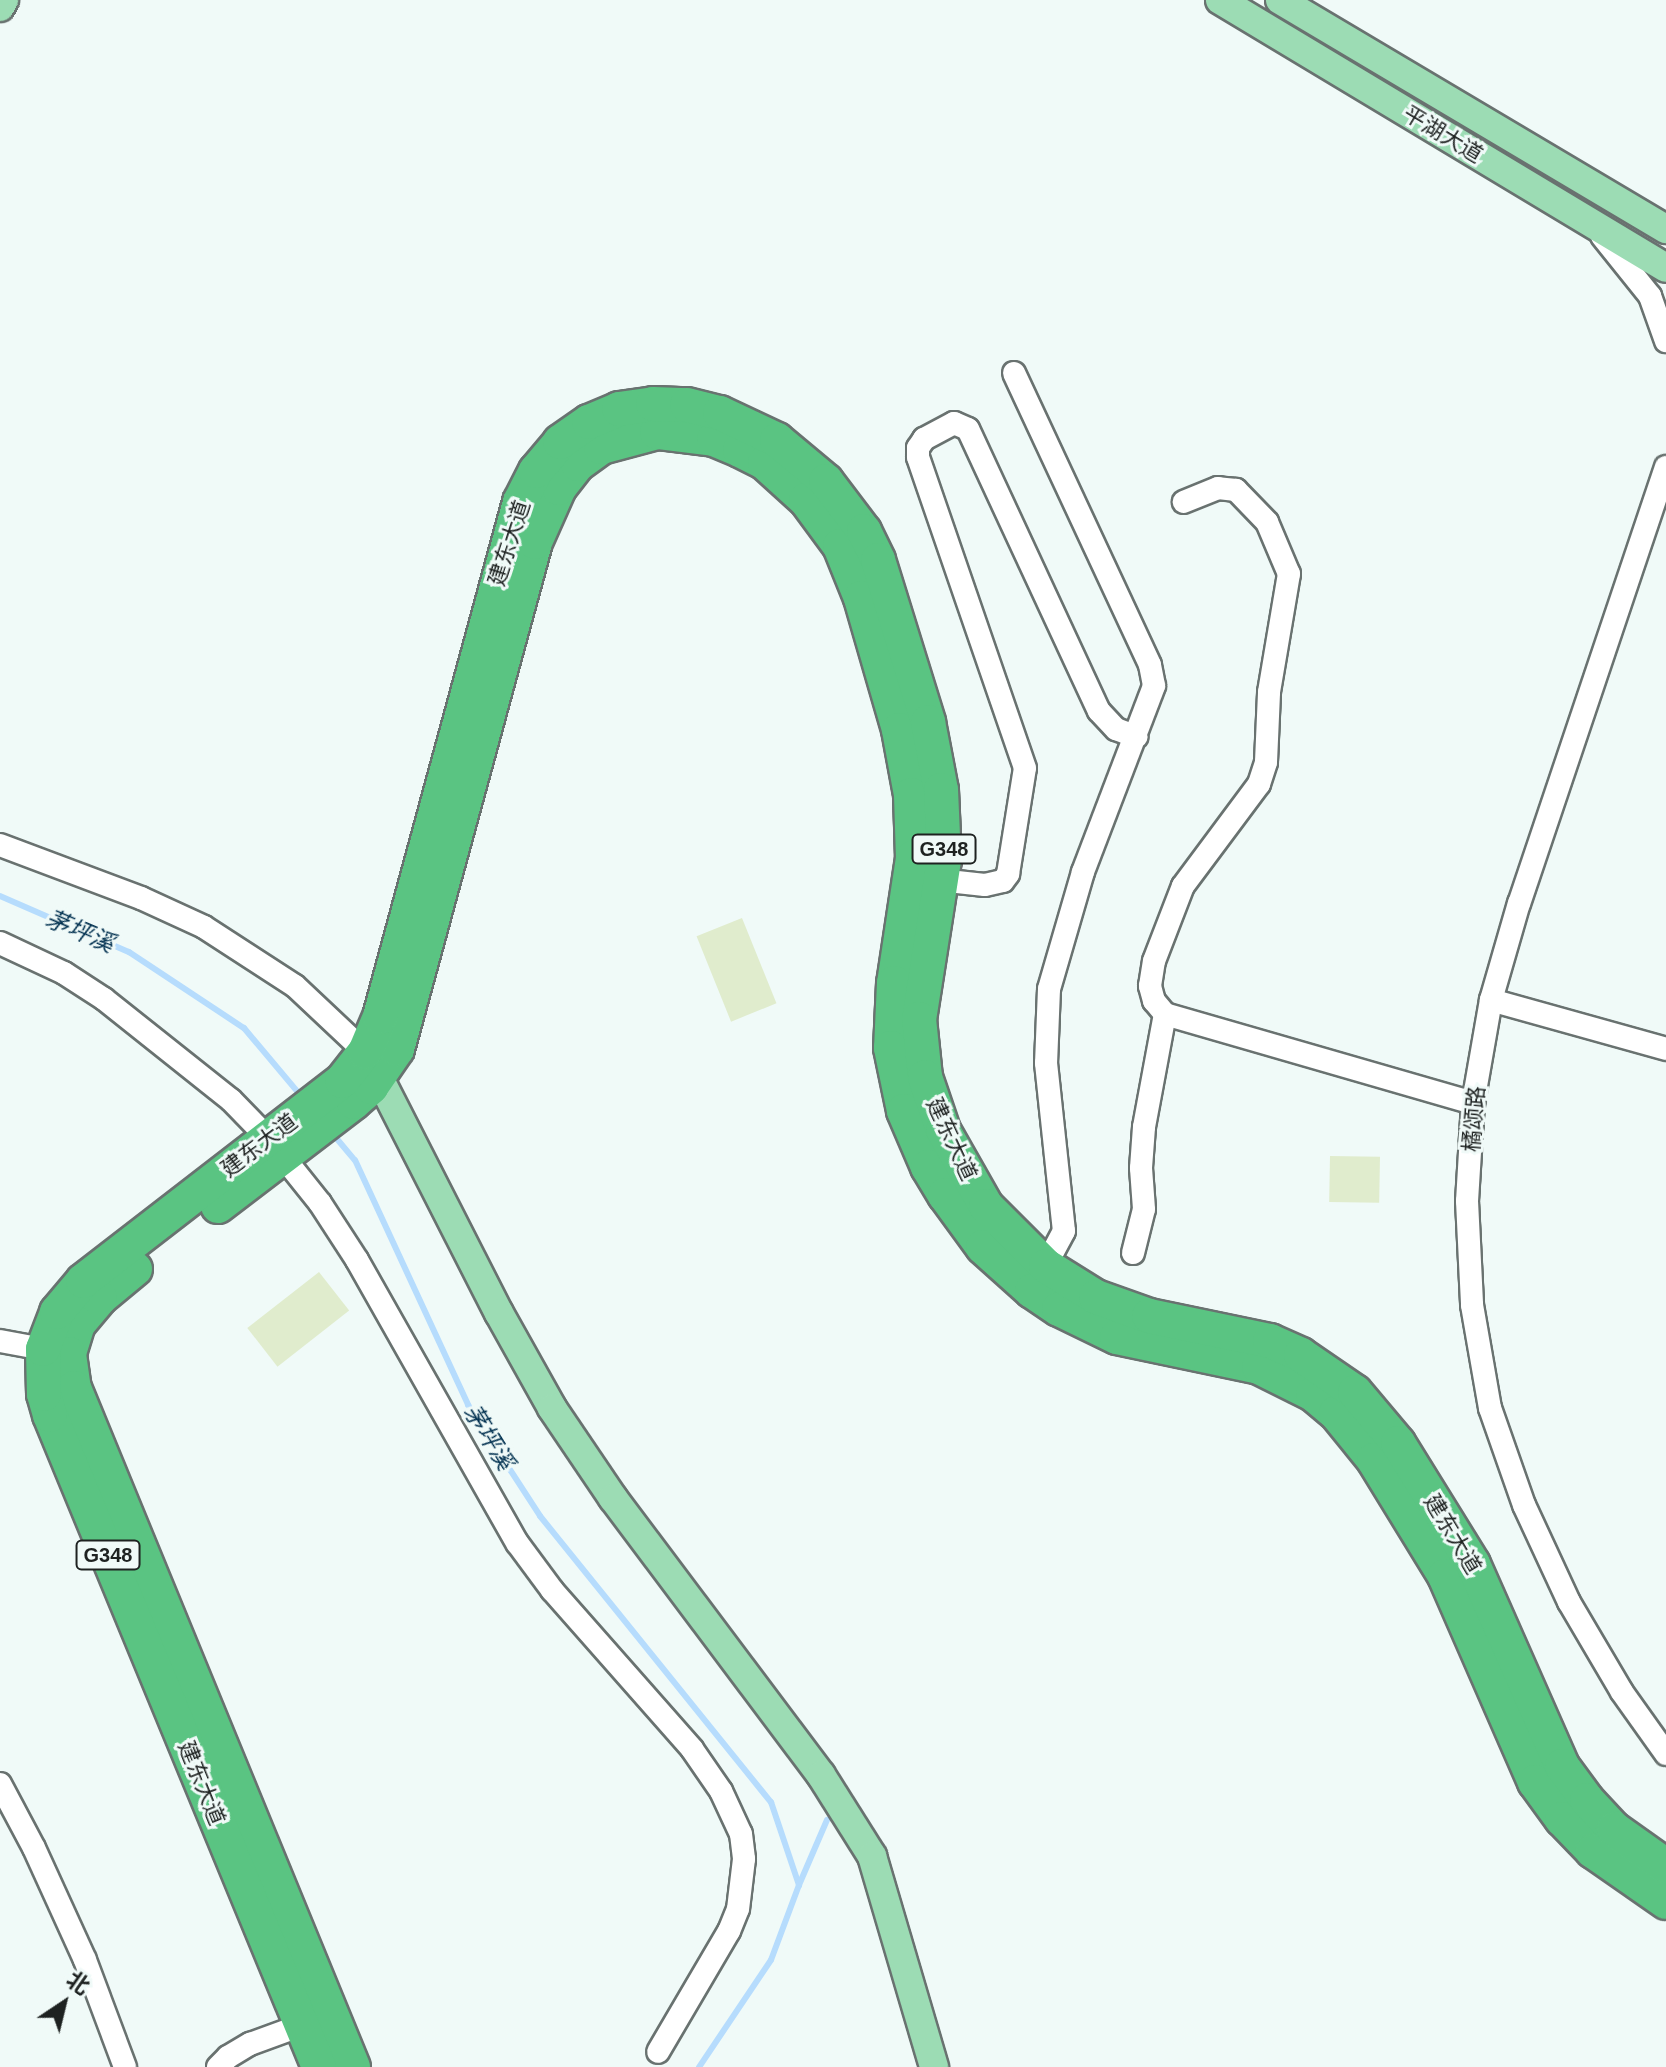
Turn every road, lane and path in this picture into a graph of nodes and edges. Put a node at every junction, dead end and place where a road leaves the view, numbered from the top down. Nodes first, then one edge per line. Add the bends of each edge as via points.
1 (4, 0) edge
2 (1220, 0) edge
3 (1280, 0) edge
4 (0, 7) edge
5 (1246, 7) edge
6 (1591, 223) junction
7 (1666, 229) edge
8 (1666, 268) edge
9 (1666, 341) edge
10 (1014, 373) dead end
11 (1665, 468) edge
12 (1184, 502) dead end
13 (1137, 737) junction
14 (0, 845) edge
15 (926, 878) junction
16 (0, 943) edge
17 (1491, 1000) junction
18 (1165, 1014) junction
19 (1666, 1049) edge
20 (373, 1064) junction
21 (1473, 1103) junction
22 (284, 1140) junction
23 (1133, 1253) dead end
24 (1039, 1279) junction
25 (0, 1341) edge
26 (56, 1352) junction
27 (1666, 1754) edge
28 (0, 1784) edge
29 (1666, 1866) edge
30 (1666, 1902) edge
31 (316, 2019) junction
32 (658, 2052) dead end
33 (125, 2067) edge
34 (218, 2067) edge
35 (319, 2067) edge
36 (353, 2067) edge
37 (934, 2067) edge

1 - 4 main road
2 - 5 main road, 平湖大道
3 - 7 main road, 平湖大道
5 - 6 main road, 平湖大道
6 - 8 main road, 平湖大道
6 - 9 street via 1650,296
10 - 13 street via 1150,665 1154,686
11 - 17 street, 橘颂路
12 - 18 street via 1218,488 1236,490 1267,522 1289,574 1269,692 1266,762 1248,803 1197,863 1171,911 1150,986
13 - 15 street via 1116,729 1099,711 968,429 954,423 924,439 918,457 1025,768 1003,881 985,885
13 - 24 street via 1083,872 1049,989 1046,1063 1064,1217 1060,1243
14 - 20 street via 141,898 214,933 295,986
15 - 20 highway, 建东大道 / G348 via 899,730 852,572 824,522 765,463 714,439 657,432 601,447 559,488 535,542 406,1027
15 - 24 highway, 建东大道 / G348 via 891,1015 891,1048 904,1111 928,1167 983,1247
16 - 22 street via 104,999
17 - 19 street
17 - 21 street, 橘颂路
18 - 21 street
18 - 23 street via 1144,1127 1144,1209
20 - 22 highway, 建东大道 / G348 via 349,1091
20 - 37 main road via 552,1408 613,1498 821,1775 872,1856
21 - 27 street, 橘颂路 via 1467,1201 1472,1305 1490,1408 1524,1505 1569,1602
22 - 26 highway, 建东大道 / G348 via 106,1293
22 - 32 street via 518,1544 692,1749 733,1812 744,1859 738,1909
24 - 29 highway, 建东大道 / G348 via 1122,1308 1270,1341 1355,1392 1398,1443 1473,1564 1562,1766 1614,1829
24 - 30 highway, 建东大道 / G348 via 1073,1317 1117,1337 1259,1367 1313,1394 1336,1413 1374,1460 1445,1576 1535,1782 1593,1851
25 - 26 street
26 - 31 highway, 建东大道 / G348
28 - 33 street via 85,1960
31 - 34 street via 250,2044
31 - 35 highway, 建东大道 / G348
31 - 36 highway, 建东大道 / G348

